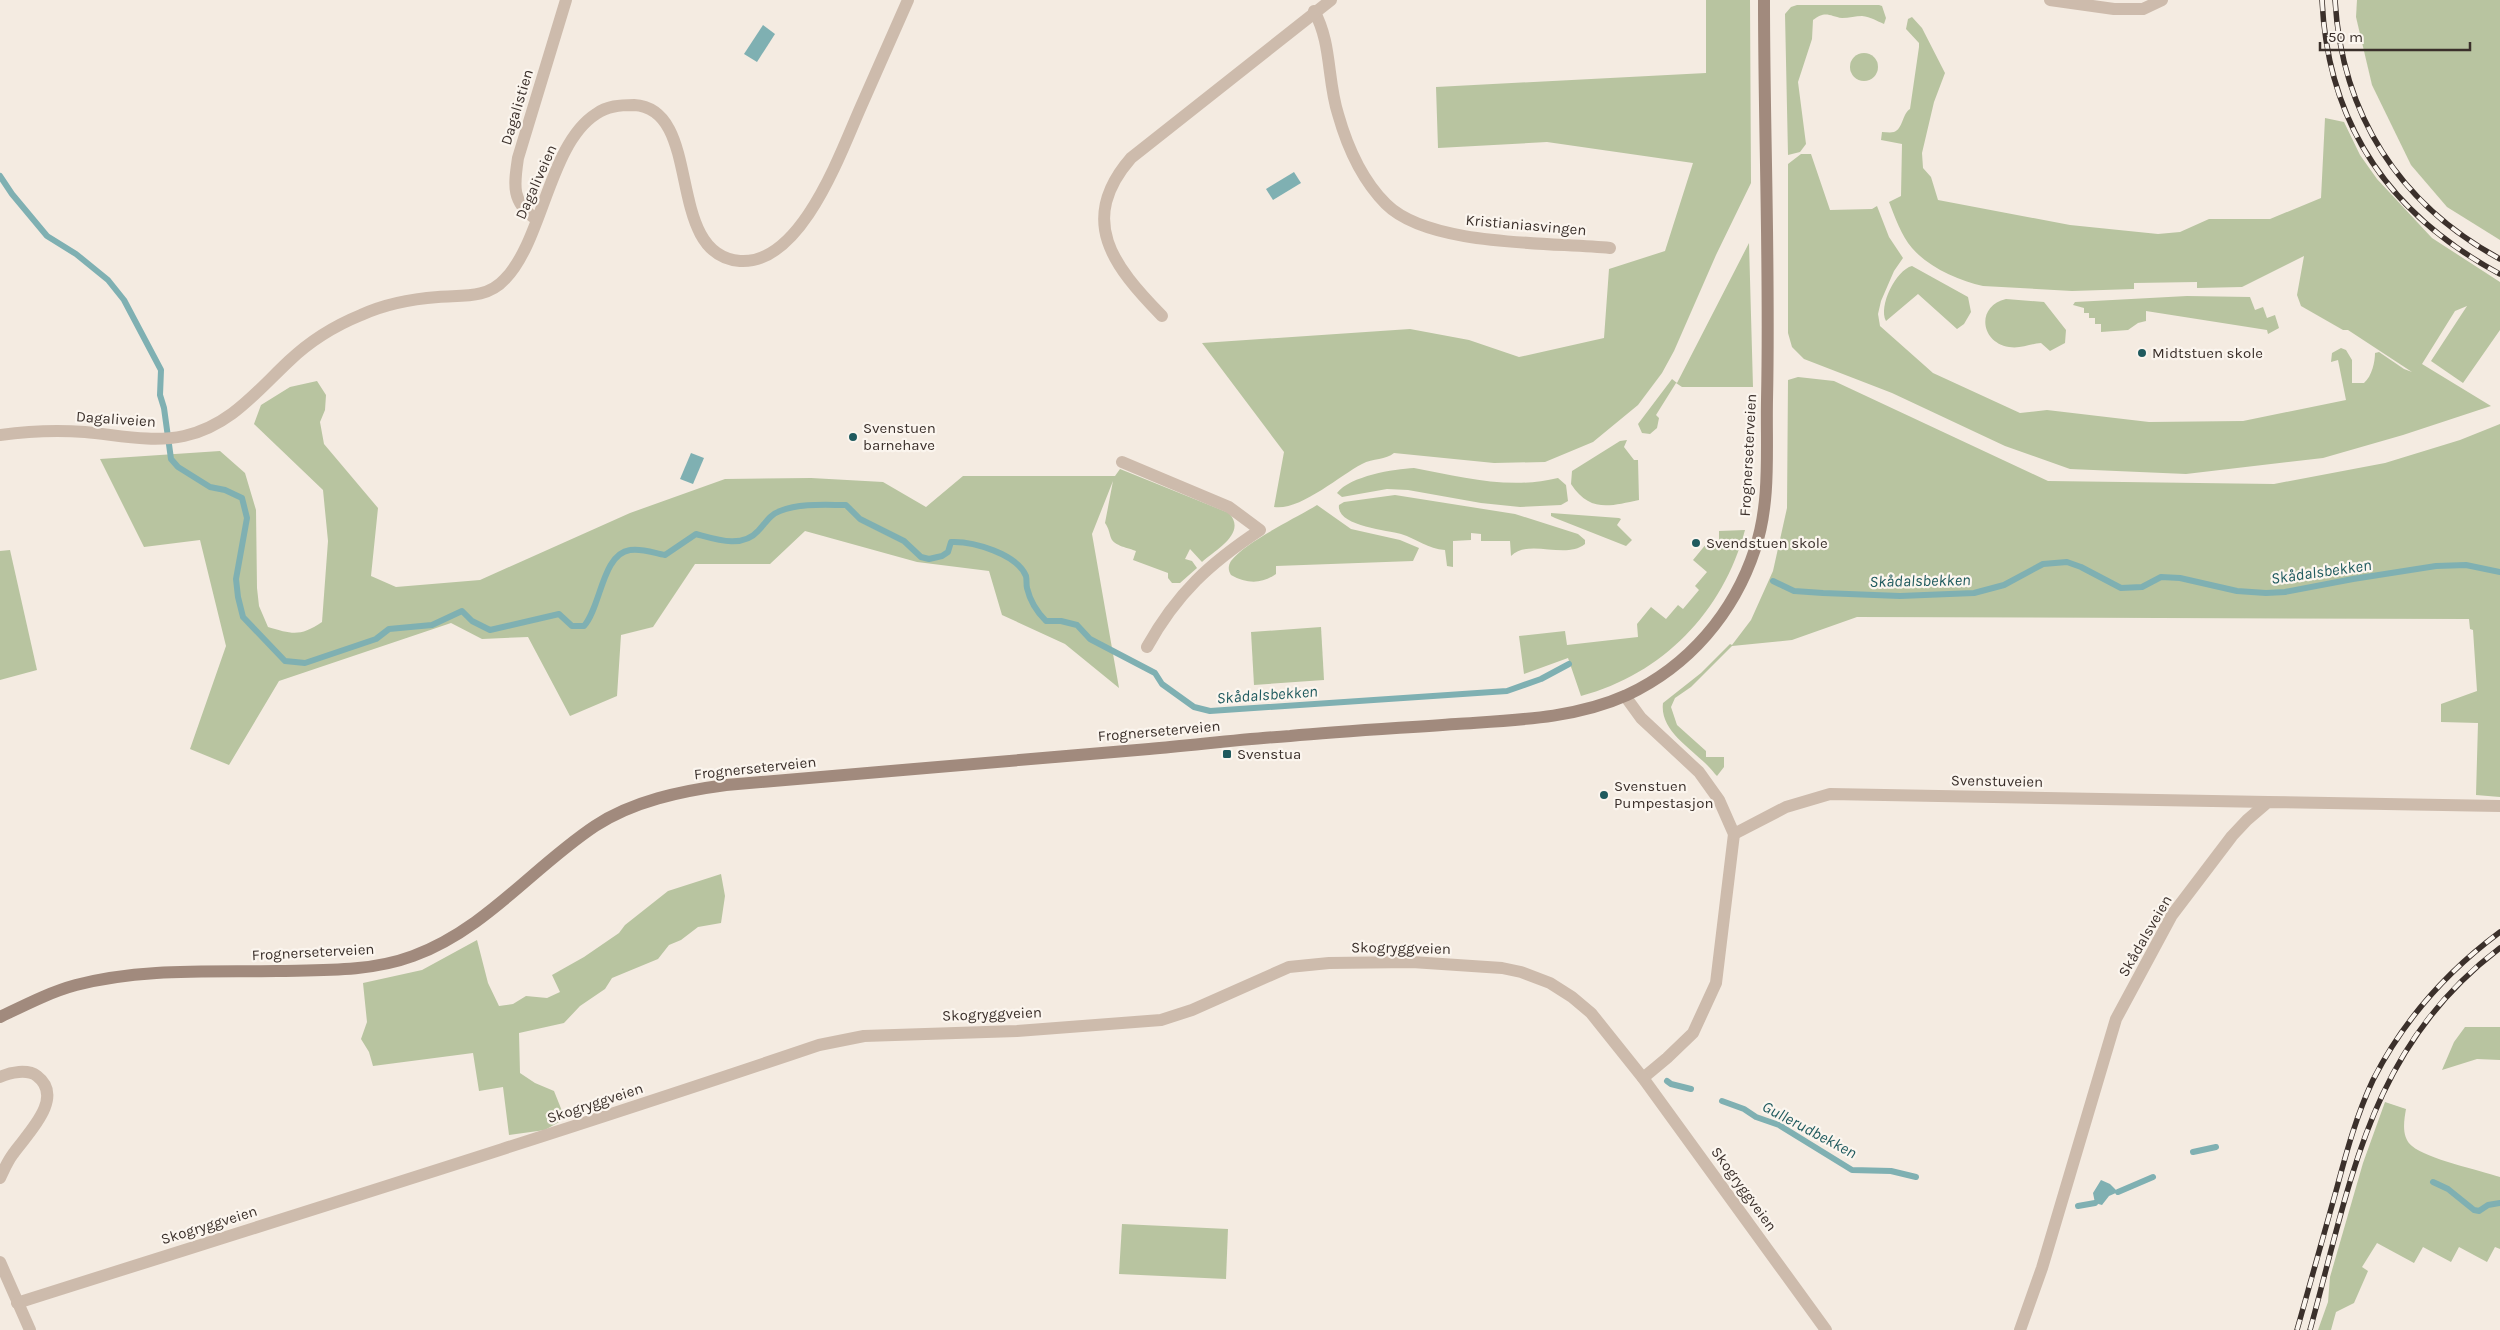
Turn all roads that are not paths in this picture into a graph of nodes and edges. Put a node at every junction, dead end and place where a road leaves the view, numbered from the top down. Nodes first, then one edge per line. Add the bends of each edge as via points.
1 (566, 0) edge
2 (908, 0) edge
3 (1331, 0) edge
4 (1764, 0) edge
5 (2050, 0) edge
6 (2162, 0) edge
7 (1314, 11) junction
8 (536, 219) junction
9 (1610, 248) dead end
10 (1162, 316) dead end
11 (0, 435) edge
12 (1122, 462) dead end
13 (1148, 647) dead end
14 (1625, 696) junction
15 (2268, 802) junction
16 (2500, 806) edge
17 (1734, 834) junction
18 (0, 1017) edge
19 (0, 1077) edge
20 (1643, 1078) junction
21 (0, 1178) edge
22 (0, 1262) edge
23 (17, 1302) junction
24 (30, 1330) edge
25 (1826, 1330) edge
26 (2020, 1330) edge

1 - 8 street, Dagalistien via 518,158 517,197 520,205
2 - 8 street, Dagaliveien via 826,185 795,231 772,252 741,261 719,255 710,248 696,226 672,137 659,117 640,106 607,108 587,120 565,152
3 - 7 street
4 - 14 main road, Frognerseterveien via 1768,363 1762,520 1744,576 1710,632 1680,661
5 - 6 street via 2114,9 2142,9
7 - 9 street, Kristianiasvingen via 1323,26 1337,113 1347,141 1359,166 1387,205 1414,222 1465,237
7 - 10 street via 1131,158 1112,183 1104,211 1108,241 1121,270
8 - 11 street, Dagaliveien via 520,259 494,289 482,294 395,303 344,322 311,342 236,411 206,429 170,438 49,431
12 - 13 street via 1229,507 1260,530 1234,547 1191,586 1171,607
14 - 17 street via 1641,718 1699,772 1719,800
14 - 18 main road, Frognerseterveien via 1577,711 1527,719 1286,736 735,784 684,792 636,806 596,826 475,924 412,957 349,969 116,977 56,991
15 - 16 street
15 - 17 street, Svenstuveien via 1830,794 1786,807
15 - 26 street, Skådalsveien via 2232,836 2172,915 2116,1019 2042,1268
17 - 20 street via 1716,983 1693,1033
19 - 21 street via 16,1072 35,1074 42,1080 47,1098 38,1121 12,1155
20 - 23 street, Skogryggveien via 1591,1013 1550,983 1520,972 1412,962 1289,967 1192,1010 1161,1020 1017,1031 864,1036 819,1045 482,1158 396,1182
20 - 25 street, Skogryggveien
22 - 23 street
23 - 24 street

